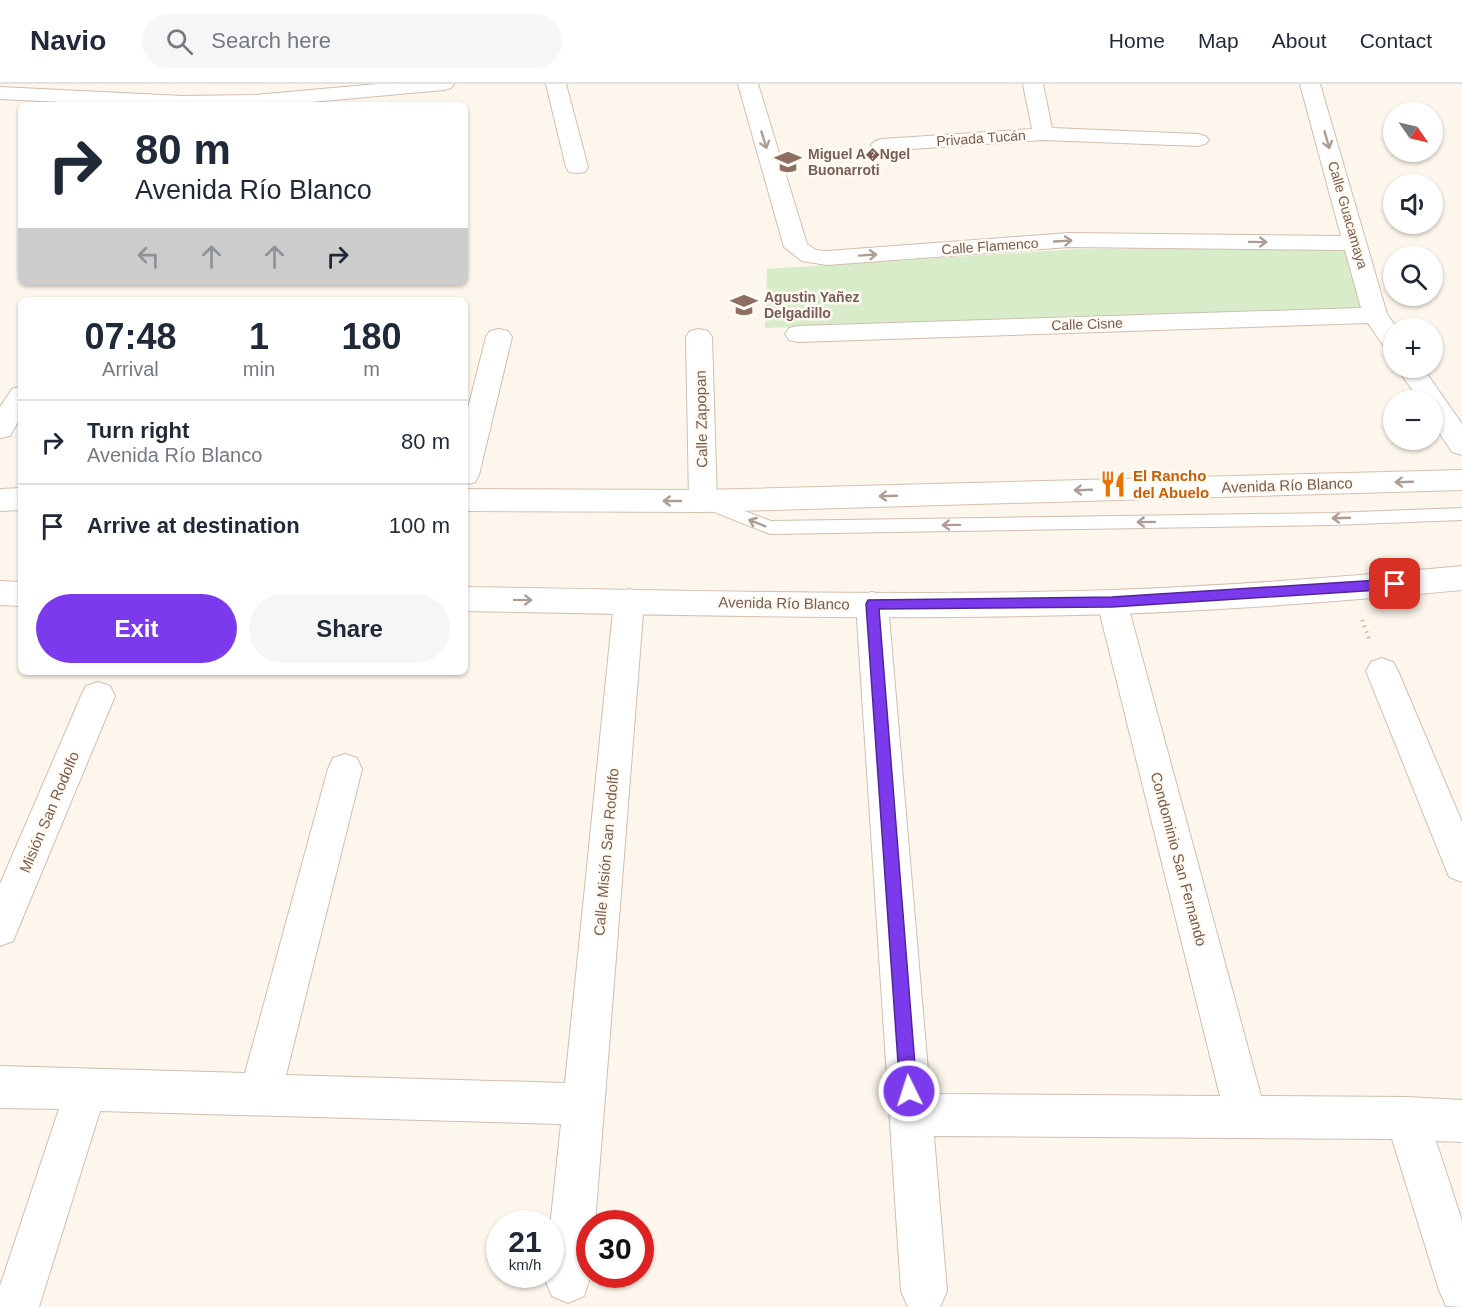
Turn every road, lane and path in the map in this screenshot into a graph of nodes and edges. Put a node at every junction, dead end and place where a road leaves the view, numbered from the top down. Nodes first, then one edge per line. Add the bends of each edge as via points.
1 (444, 84) edge
2 (555, 84) edge
3 (748, 84) edge
4 (1033, 84) edge
5 (1310, 84) edge
6 (10, 93) edge
7 (383, 93) edge
8 (164, 102) edge
9 (218, 102) edge
10 (0, 116) edge
11 (1043, 134) junction
12 (1198, 140) dead end
13 (882, 145) dead end
14 (578, 167) dead end
15 (1356, 243) junction
16 (1375, 315) junction
17 (1383, 326) edge
18 (798, 333) dead end
19 (499, 337) dead end
20 (699, 337) dead end
21 (18, 400) edge
22 (1443, 417) edge
23 (0, 429) edge
24 (1462, 445) edge
25 (468, 463) edge
26 (1462, 480) edge
27 (0, 500) edge
28 (18, 500) edge
29 (468, 500) edge
30 (703, 501) junction
31 (1462, 514) edge
32 (1462, 578) edge
33 (1350, 588) junction
34 (0, 593) edge
35 (18, 594) edge
36 (468, 599) edge
37 (629, 601) junction
38 (1112, 602) junction
39 (872, 604) junction
40 (1382, 671) joint
41 (98, 696) dead end
42 (345, 769) dead end
43 (1462, 864) edge
44 (0, 928) edge
45 (0, 1087) edge
46 (86, 1090) junction
47 (260, 1094) junction
48 (584, 1104) junction
49 (911, 1115) junction
50 (1246, 1117) junction
51 (1407, 1118) junction
52 (1462, 1121) edge
53 (568, 1280) dead end
54 (1462, 1290) edge
55 (924, 1292) dead end
56 (16, 1307) edge

1 - 7 street
2 - 14 street
3 -> 15 street, Calle Flamenco via 796,247 810,256 827,258 1069,240
4 - 11 street, Privada Tucán
5 -> 15 street, Calle Guacamaya
6 - 8 street
6 - 10 street
7 - 9 street
11 - 12 street, Privada Tucán
11 - 13 street, Privada Tucán
15 - 16 street, Calle Guacamaya
16 - 17 street, Calle Guacamaya
16 - 18 street, Calle Cisne
19 - 25 street
20 - 30 street, Calle Zapopan
21 - 23 street
22 - 24 street
26 -> 30 street, Avenida Río Blanco
27 - 28 street
30 -> 29 street, Avenida Río Blanco
31 -> 30 lane via 770,528
32 - 33 street, Avenida Río Blanco
33 - 38 street, Avenida Río Blanco
33 - 40 path
34 - 35 street
36 -> 37 street, Avenida Río Blanco
37 - 39 street, Avenida Río Blanco
37 - 48 street, Calle Misión San Rodolfo
38 - 39 street, Avenida Río Blanco
38 - 50 street, Condominio San Fernando
39 - 49 street
40 - 43 street
41 - 44 street, Misión San Rodolfo
42 - 47 street
45 - 46 street
46 - 47 street
46 - 56 street
47 - 48 street
48 - 53 street, Calle Misión San Rodolfo
49 - 50 street
49 - 55 street
50 - 51 street
51 - 52 street
51 - 54 street

